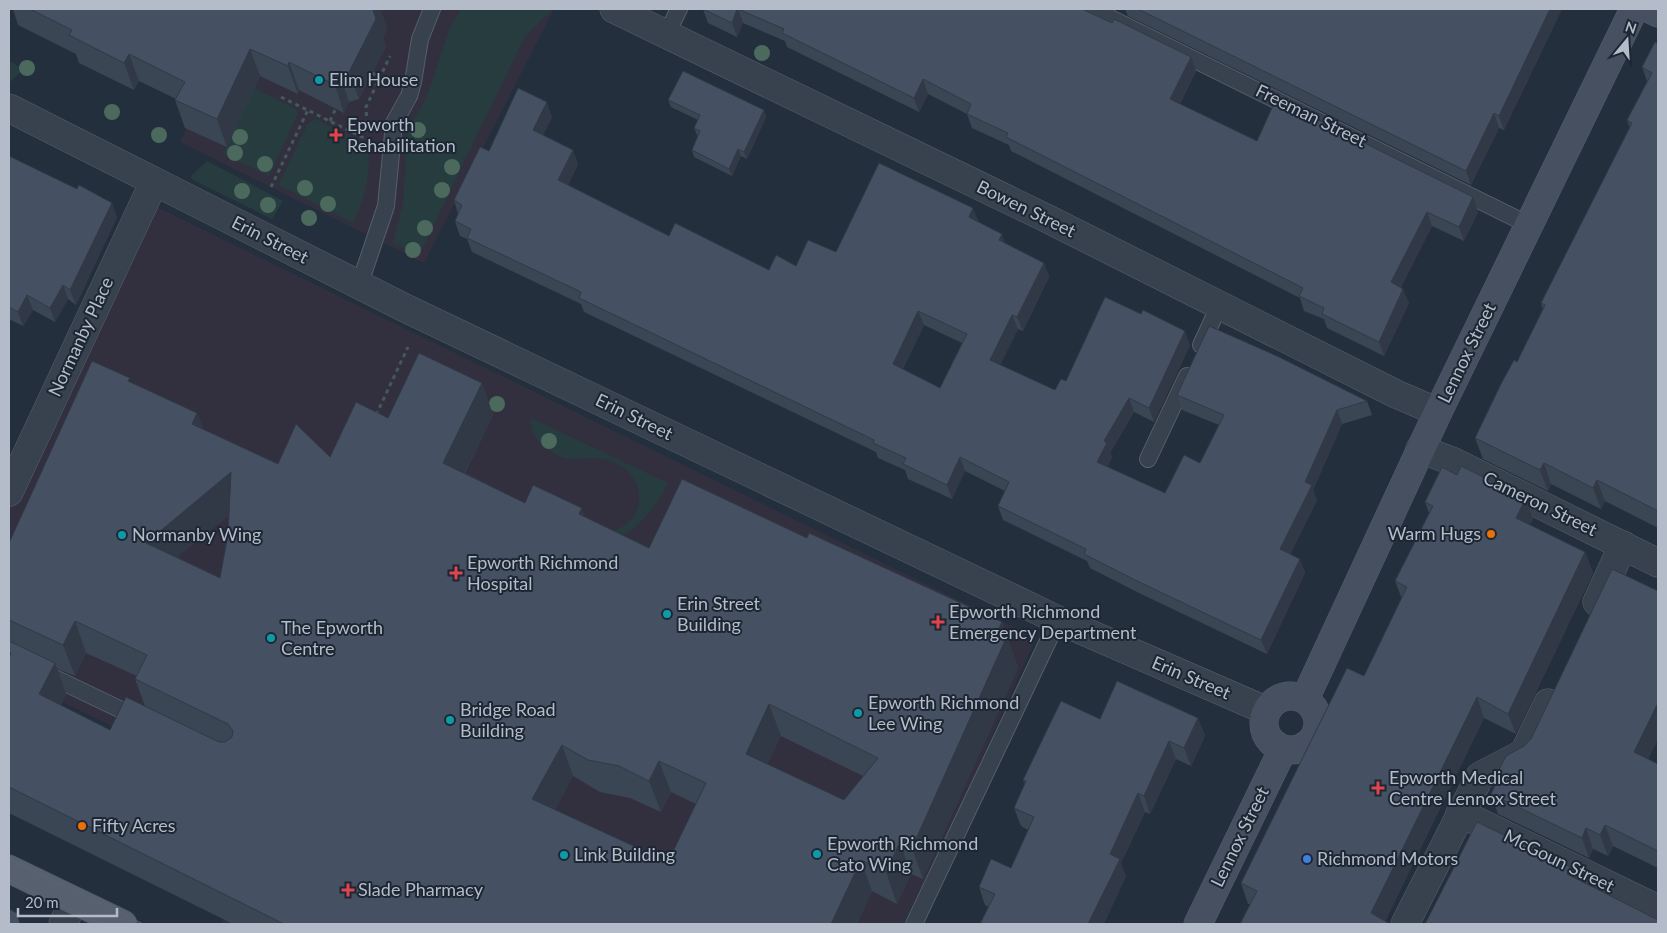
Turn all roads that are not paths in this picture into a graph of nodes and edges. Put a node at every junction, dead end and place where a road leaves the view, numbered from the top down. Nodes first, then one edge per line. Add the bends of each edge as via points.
1 (432, 9) edge
2 (614, 9) edge
3 (679, 9) edge
4 (1092, 9) edge
5 (1634, 9) edge
6 (1650, 9) edge
7 (1658, 13) edge
8 (666, 35) junction
9 (9, 108) edge
10 (154, 182) junction
11 (1529, 225) junction
12 (359, 286) junction
13 (1220, 304) junction
14 (1438, 412) junction
15 (1420, 449) junction
16 (1148, 459) dead end
17 (9, 492) edge
18 (1623, 546) junction
19 (1658, 563) edge
20 (1058, 620) junction
21 (1584, 628) edge
22 (9, 656) edge
23 (1559, 680) edge
24 (1305, 699) junction
25 (1267, 711) junction
26 (157, 727) edge
27 (1283, 749) junction
28 (1460, 813) junction
29 (9, 869) edge
30 (1658, 909) edge
31 (69, 912) edge
32 (123, 924) edge
33 (914, 924) edge
34 (1198, 924) edge
35 (1406, 924) edge

1 - 12 lane via 420,39 414,82 394,123 386,206
2 - 8 street, Bowen Street
3 - 8 lane
4 - 11 lane, Freeman Street
5 - 11 street, Lennox Street
6 - 7 street
8 - 13 street, Bowen Street
9 - 10 street, Erin Street
10 - 12 street, Erin Street
10 - 17 street, Normanby Place
11 - 14 street, Lennox Street
12 - 20 street, Erin Street
13 - 14 street, Bowen Street via 1396,394
13 - 16 lane
14 - 15 street, Lennox Street
15 - 18 street, Cameron Street via 1452,461
15 - 24 street, Lennox Street
18 - 19 street, Cameron Street
18 - 21 street
20 - 25 street, Erin Street
20 - 33 lane
22 - 26 lane
23 - 28 street via 1524,753 1480,776
24 - 25 street via 1297,696 1279,698
24 - 27 street via 1312,705 1319,721 1314,738 1301,749
25 - 27 street via 1266,734
27 - 34 street, Lennox Street
28 - 30 street, McGoun Street
28 - 35 street
29 - 31 main road
31 - 32 main road

